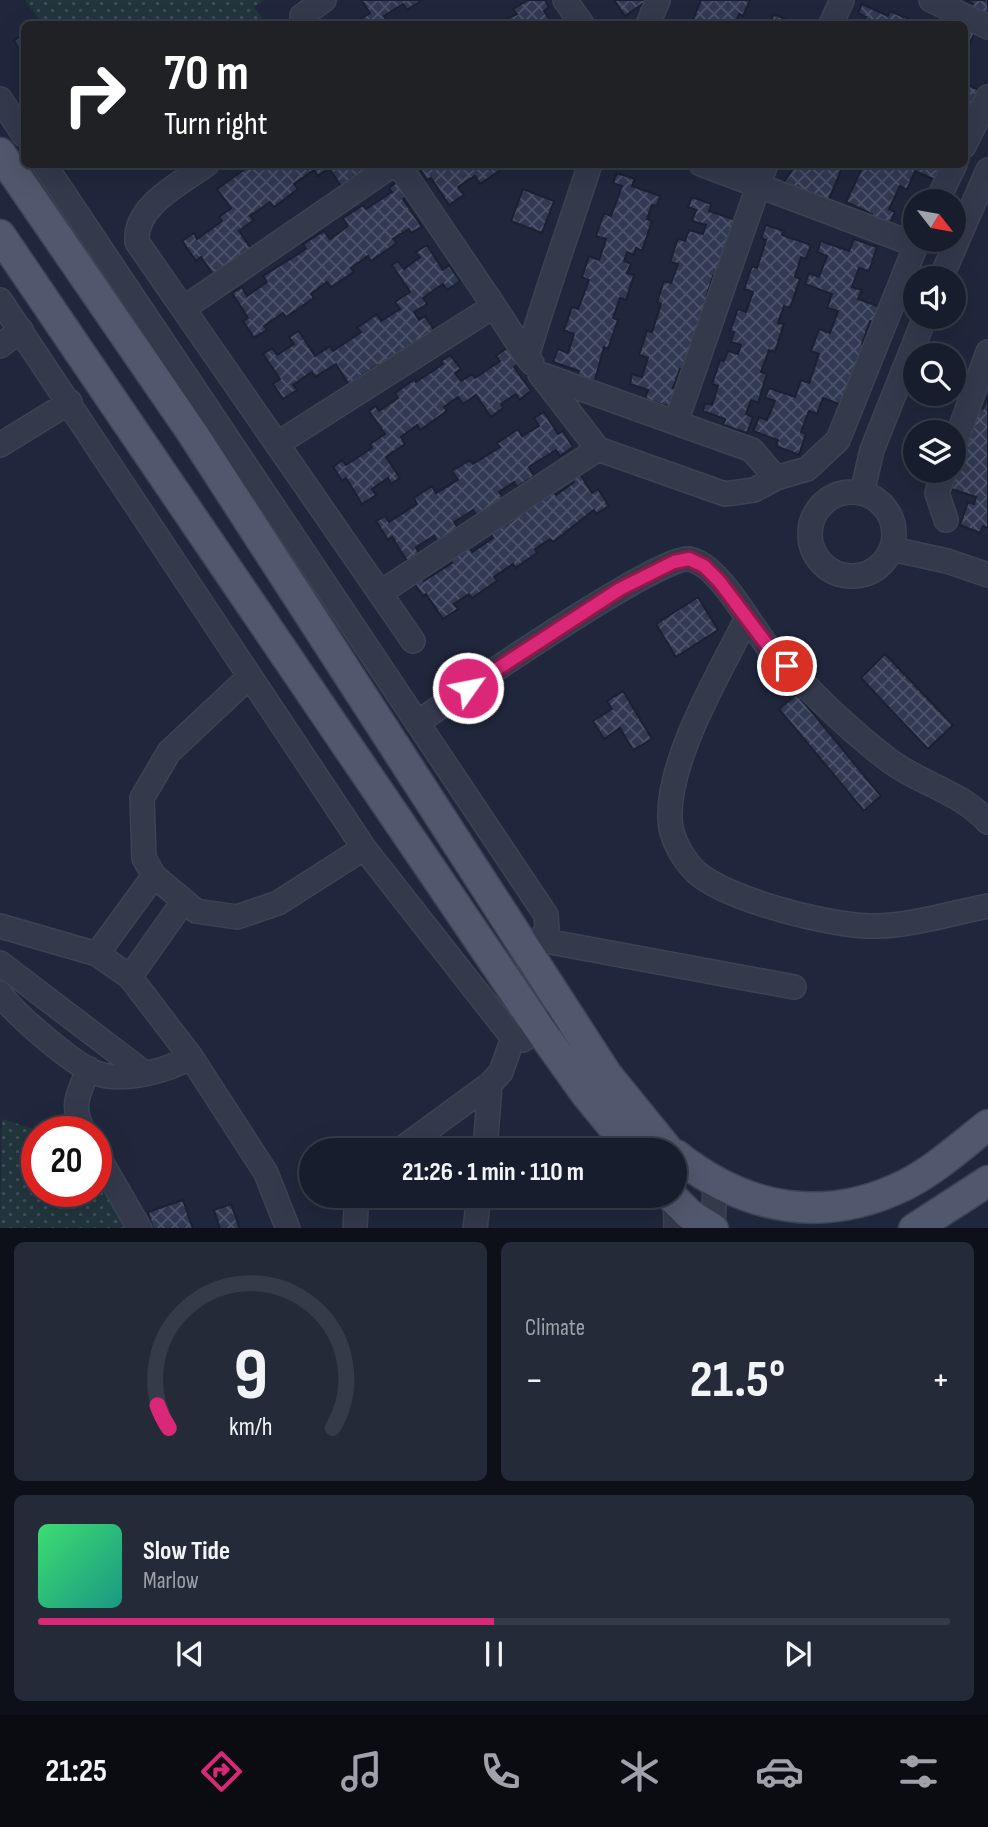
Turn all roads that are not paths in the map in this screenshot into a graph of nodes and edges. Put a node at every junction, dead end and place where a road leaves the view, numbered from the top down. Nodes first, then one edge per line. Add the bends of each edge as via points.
1 (324, 0) edge
2 (565, 0) edge
3 (658, 0) edge
4 (842, 0) edge
5 (931, 0) edge
6 (302, 21) edge
7 (580, 21) edge
8 (649, 21) edge
9 (832, 21) edge
10 (988, 27) edge
11 (988, 97) edge
12 (0, 99) edge
13 (21, 130) edge
14 (968, 138) edge
15 (0, 153) edge
16 (47, 168) edge
17 (202, 168) edge
18 (390, 168) edge
19 (399, 168) edge
20 (589, 168) edge
21 (725, 168) edge
22 (953, 168) edge
23 (762, 174) edge
24 (987, 176) edge
25 (943, 189) edge
26 (0, 235) edge
27 (903, 236) edge
28 (913, 252) edge
29 (946, 266) edge
30 (0, 300) edge
31 (494, 306) junction
32 (184, 308) junction
33 (920, 329) edge
34 (21, 330) junction
35 (0, 346) edge
36 (988, 352) edge
37 (533, 366) junction
38 (70, 402) junction
39 (963, 420) edge
40 (676, 422) junction
41 (277, 444) junction
42 (0, 445) edge
43 (598, 449) junction
44 (776, 478) junction
45 (941, 483) edge
46 (862, 493) junction
47 (946, 520) dead end
48 (892, 549) junction
49 (988, 575) edge
50 (380, 593) junction
51 (747, 618) junction
52 (413, 641) dead end
53 (248, 678) junction
54 (418, 722) junction
55 (988, 822) edge
56 (364, 848) junction
57 (154, 876) junction
58 (183, 902) junction
59 (988, 906) edge
60 (1, 930) edge
61 (536, 949) junction
62 (97, 954) junction
63 (0, 963) edge
64 (130, 977) junction
65 (793, 987) dead end
66 (0, 993) edge
67 (565, 1012) junction
68 (8, 1019) edge
69 (541, 1031) junction
70 (513, 1038) junction
71 (191, 1057) junction
72 (89, 1069) junction
73 (143, 1072) junction
74 (490, 1084) junction
75 (77, 1116) edge
76 (988, 1125) edge
77 (416, 1138) edge
78 (486, 1138) edge
79 (622, 1138) edge
80 (661, 1138) edge
81 (687, 1164) edge
82 (112, 1181) edge
83 (988, 1181) edge
84 (715, 1184) junction
85 (356, 1208) edge
86 (477, 1208) edge
87 (680, 1208) edge
88 (139, 1228) edge
89 (288, 1228) edge
90 (355, 1228) edge
91 (475, 1228) edge
92 (713, 1228) edge
93 (914, 1228) edge

1 - 6 street via 302,16
2 - 7 street
3 - 8 street
4 - 9 street
5 - 10 street
11 - 14 street
12 - 13 street
15 - 61 main road
16 - 54 street
17 - 32 street via 150,206 136,230 137,242
18 - 32 street
19 - 31 street
20 - 37 street via 565,231
21 - 23 street
22 - 25 street
23 - 27 street
23 - 40 street
24 - 29 street
26 - 69 main road
28 - 44 street via 838,440 807,469
30 - 34 street
31 - 37 street
31 - 41 street
32 - 41 street
33 - 46 street via 872,450
34 - 35 street
34 - 38 street
36 - 39 street
37 - 40 street
37 - 43 street
38 - 42 street
38 - 53 street
40 - 44 street via 752,450
41 - 50 street
43 - 44 street via 725,494 754,490
43 - 50 street
45 - 47 street via 937,493
46 - 48 street via 890,514
46 - 48 street via 838,494 819,508 810,530 814,554 831,571 854,577 877,568
48 - 49 street
50 - 52 street
51 - 54 street via 704,566 689,559 674,562 620,589
51 - 55 street via 771,650 871,746 958,798
51 - 59 street via 699,714 674,783 670,822 678,849 697,872 746,897 841,924 878,926
53 - 56 street
53 - 57 street via 169,752 142,798 144,858
54 - 61 street via 546,915 547,928
56 - 58 street via 278,903 237,917 196,911
56 - 70 street
57 - 58 street
57 - 62 street
58 - 64 street
60 - 62 street
61 - 65 street
61 - 67 main road
62 - 64 street
63 - 73 street
64 - 71 street
66 - 68 street
67 - 69 street
67 - 80 main road via 607,1075
68 - 72 street via 26,1024
69 - 70 street via 523,1040
69 - 79 main road
70 - 74 street via 501,1072
71 - 73 street
71 - 89 street via 266,1173
72 - 73 street via 116,1076
72 - 75 street via 75,1100
74 - 77 street
74 - 78 street
76 - 84 main road via 906,1185 841,1208 773,1204
81 - 84 main road
82 - 88 street
83 - 93 main road
84 - 92 street
85 - 90 street
86 - 91 street
87 - 92 main road

